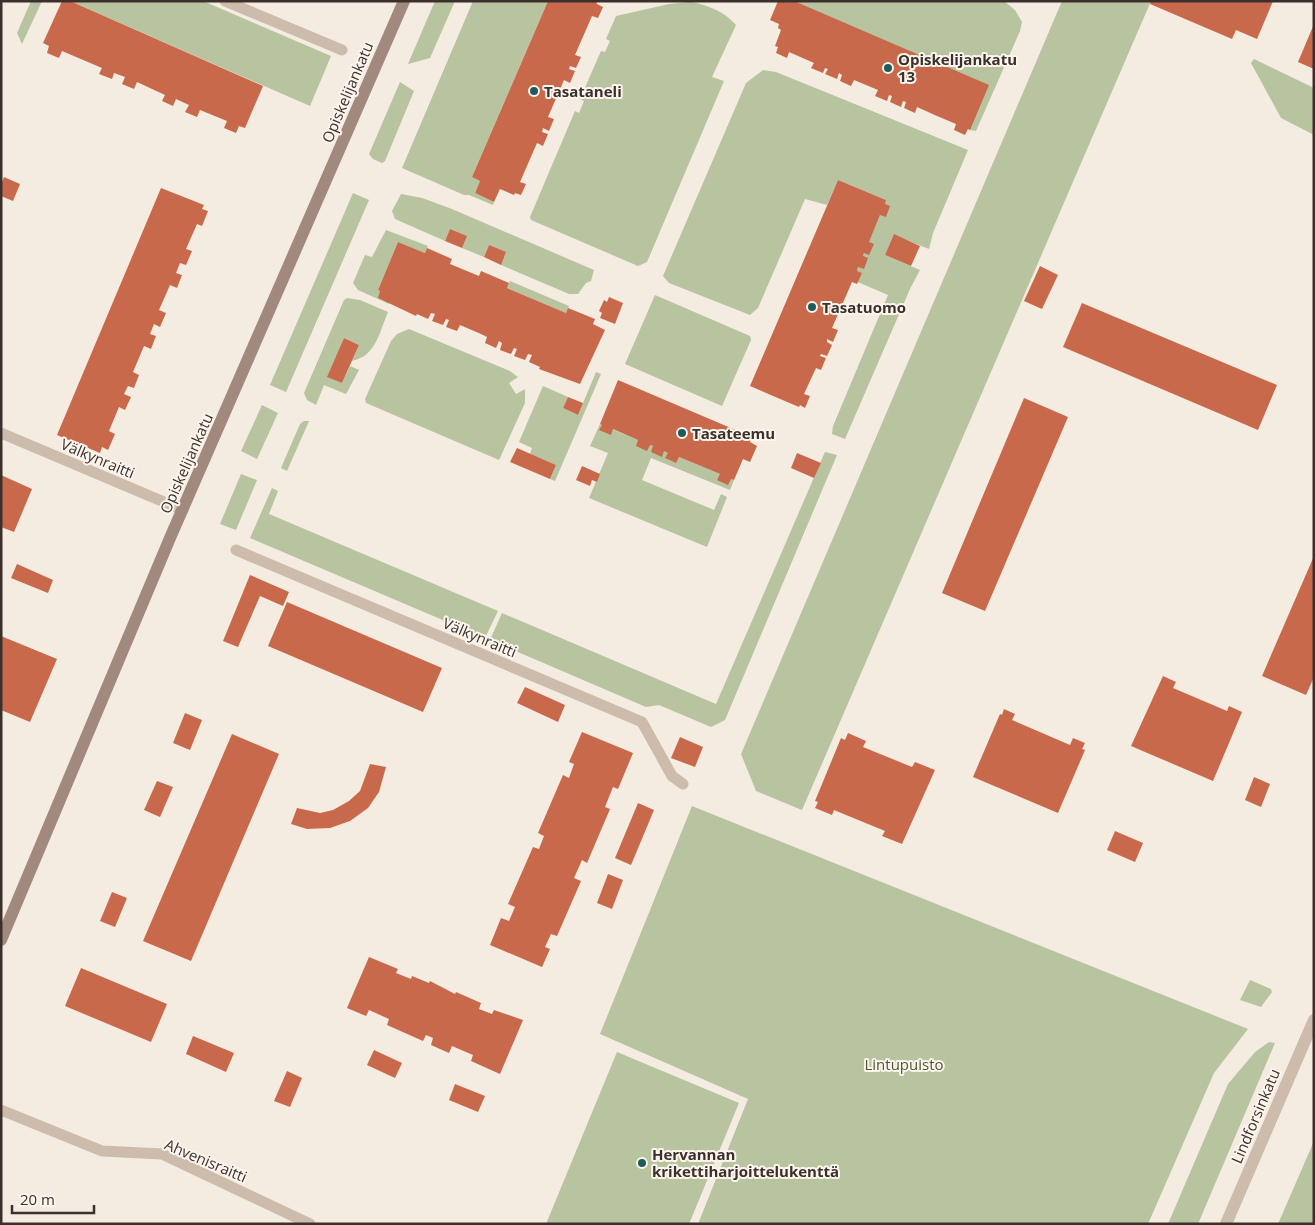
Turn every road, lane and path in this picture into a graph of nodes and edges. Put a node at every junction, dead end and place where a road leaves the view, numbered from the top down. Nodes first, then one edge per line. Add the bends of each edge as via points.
1 (225, 1) edge
2 (404, 1) edge
3 (342, 50) dead end
4 (1, 433) edge
5 (183, 510) junction
6 (236, 550) dead end
7 (683, 784) dead end
8 (1, 940) edge
9 (1314, 1020) edge
10 (1, 1110) edge
11 (310, 1224) edge
12 (1226, 1224) edge

1 - 3 lane
2 - 5 main road, Opiskelijankatu
4 - 5 lane, Välkynraitti
5 - 8 main road, Opiskelijankatu
6 - 7 lane, Välkynraitti via 642,722 672,776
9 - 12 street, Lindforsinkatu
10 - 11 lane, Ahvenisraitti via 102,1151 162,1154

